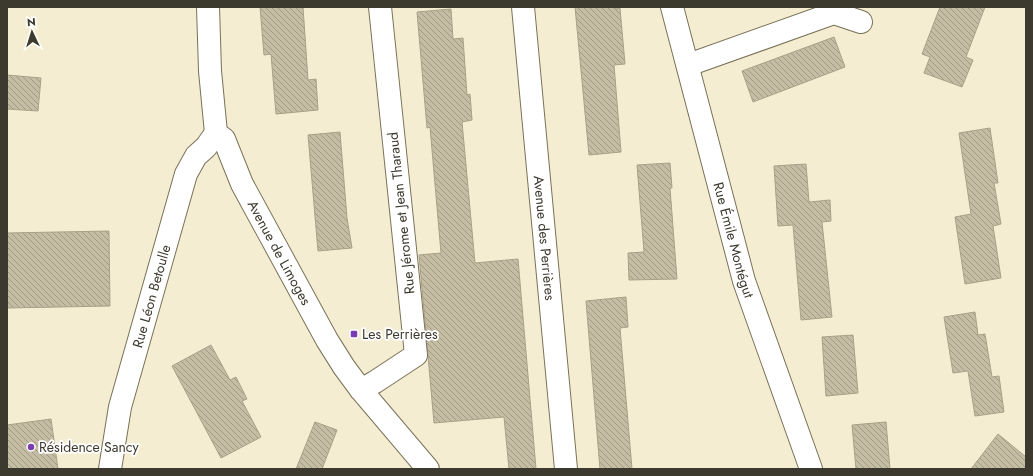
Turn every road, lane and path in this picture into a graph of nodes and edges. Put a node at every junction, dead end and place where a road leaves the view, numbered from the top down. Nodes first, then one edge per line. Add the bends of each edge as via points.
1 (208, 7) edge
2 (380, 7) edge
3 (523, 7) edge
4 (672, 7) edge
5 (861, 22) dead end
6 (688, 65) junction
7 (216, 133) junction
8 (361, 390) junction
9 (110, 469) edge
10 (428, 469) edge
11 (566, 469) edge
12 (811, 469) edge

1 - 7 street via 210,71
2 - 8 street, Rue Jérome et Jean Tharaud via 416,355
3 - 11 street, Avenue des Perrières
4 - 6 street, Rue Émile Montégut
5 - 6 street via 834,13
6 - 12 street, Rue Émile Montégut via 744,281
7 - 8 street, Avenue de Limoges via 224,139 242,184 327,340
7 - 9 street, Rue Léon Betoulle via 196,156 186,174 120,407
8 - 10 street, Avenue de Limoges

